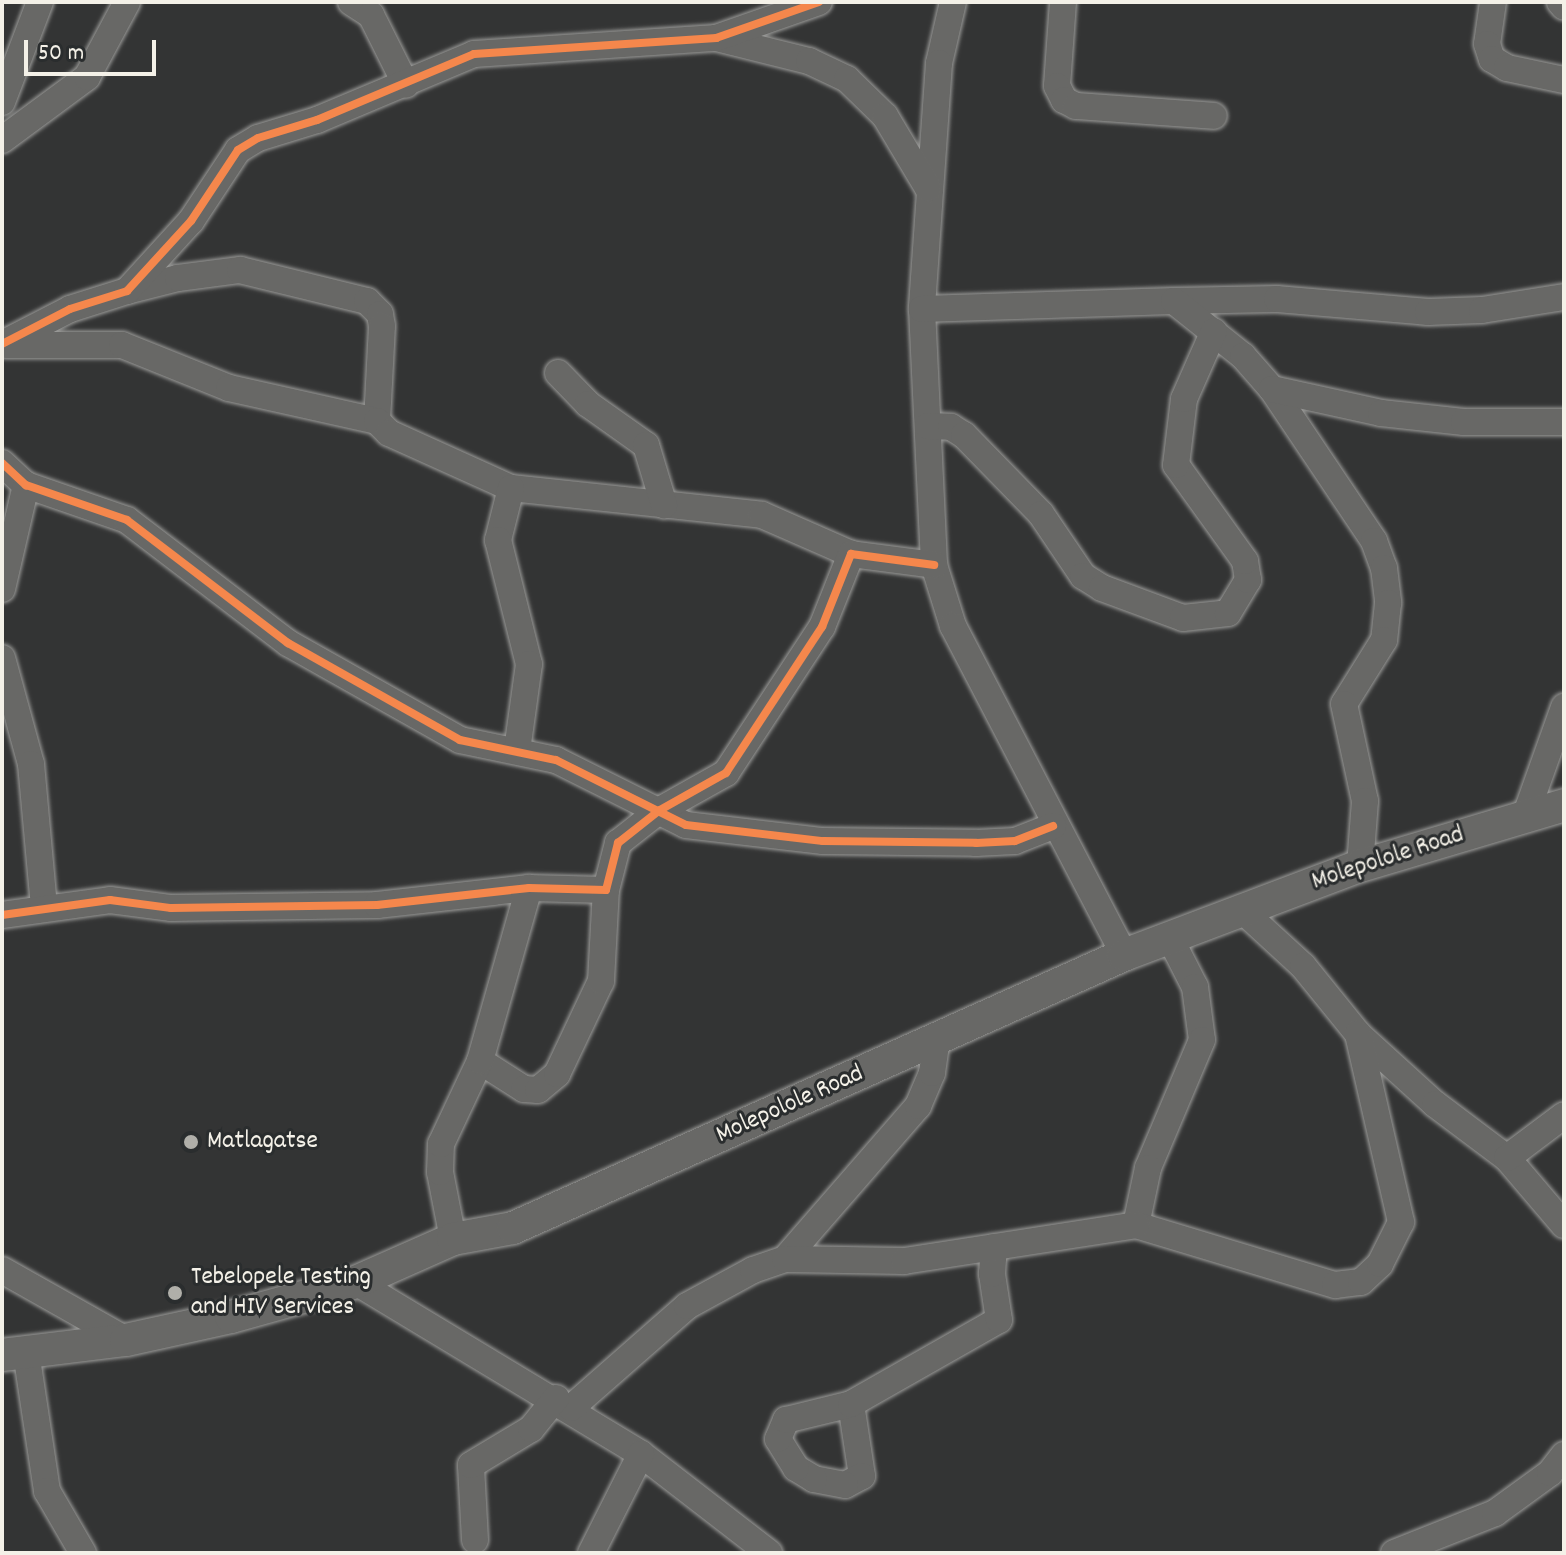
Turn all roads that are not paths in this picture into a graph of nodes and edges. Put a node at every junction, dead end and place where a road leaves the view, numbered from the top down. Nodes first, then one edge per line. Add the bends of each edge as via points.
1 (40, 2) edge
2 (127, 2) edge
3 (351, 2) edge
4 (819, 2) edge
5 (953, 2) edge
6 (1063, 2) edge
7 (1493, 2) edge
8 (716, 38) junction
9 (1564, 80) edge
10 (406, 85) junction
11 (2, 102) edge
12 (1214, 116) dead end
13 (2, 140) edge
14 (928, 188) junction
15 (127, 291) junction
16 (1564, 297) edge
17 (1174, 301) junction
18 (922, 309) junction
19 (1214, 331) junction
20 (2, 345) edge
21 (558, 373) dead end
22 (1272, 389) junction
23 (377, 421) junction
24 (1564, 422) edge
25 (928, 426) junction
26 (2, 463) edge
27 (26, 485) junction
28 (511, 488) junction
29 (664, 505) junction
30 (851, 554) junction
31 (934, 565) junction
32 (2, 589) edge
33 (2, 658) edge
34 (1564, 707) edge
35 (517, 751) junction
36 (1564, 805) edge
37 (660, 810) junction
38 (1526, 814) junction
39 (1053, 826) junction
40 (1360, 866) junction
41 (529, 888) junction
42 (606, 890) junction
43 (44, 907) junction
44 (1242, 910) junction
45 (2, 915) edge
46 (1170, 938) junction
47 (1124, 955) junction
48 (1358, 1034) junction
49 (937, 1039) junction
50 (480, 1061) junction
51 (1564, 1115) edge
52 (1507, 1158) junction
53 (1136, 1225) junction
54 (1564, 1225) edge
55 (453, 1239) junction
56 (994, 1247) junction
57 (785, 1259) junction
58 (2, 1270) edge
59 (356, 1282) junction
60 (126, 1340) junction
61 (14, 1354) edge
62 (564, 1403) junction
63 (851, 1404) dead end
64 (641, 1454) junction
65 (1564, 1455) edge
66 (475, 1540) dead end
67 (83, 1553) edge
68 (591, 1553) edge
69 (769, 1553) edge
70 (1394, 1553) edge

1 - 11 street
2 - 13 street via 87,77
3 - 10 street via 371,15
4 - 8 street
5 - 14 street via 939,63
6 - 12 street via 1057,86 1064,100 1076,106
7 - 9 street via 1487,44 1492,59 1507,68
8 - 10 street via 503,48 474,54
8 - 14 street via 809,61 847,79 885,116
10 - 15 street via 238,150 191,221
14 - 18 street
15 - 20 street via 70,309
15 - 23 street via 240,270 367,301 380,314 382,326
16 - 17 street via 1428,312 1277,299
17 - 18 street
17 - 19 street
18 - 25 street
19 - 22 street
19 - 25 street via 1184,399 1176,465 1245,561 1248,580 1228,613 1183,618 1102,588 1083,576 1041,514 964,435 951,427
20 - 23 street via 122,345 229,388
21 - 29 street via 588,404 646,445
22 - 24 street via 1381,413 1464,422
22 - 40 street via 1374,541 1384,568 1384,640 1344,704 1365,801
23 - 28 street via 389,433
25 - 31 street
26 - 27 street
27 - 32 street
27 - 35 street via 127,520 288,643 460,740
28 - 29 street
28 - 35 street via 498,540 529,664
29 - 30 street via 762,515
30 - 31 street
30 - 37 street via 822,627 726,773
31 - 39 street via 953,626
33 - 43 street via 31,764
34 - 38 street
35 - 37 street via 556,760
36 - 38 main road, Molepolole Road
37 - 39 street via 703,830 823,841 1015,841
37 - 42 street via 618,843
38 - 40 main road, Molepolole Road
39 - 47 street
40 - 44 main road, Molepolole Road
41 - 42 street
41 - 43 street via 377,905 171,908 110,900
41 - 50 street
42 - 50 street via 601,981 557,1074 538,1090 524,1089
43 - 45 street
44 - 46 main road, Molepolole Road
44 - 48 street via 1303,966
46 - 47 main road, Molepolole Road
46 - 53 street via 1195,987 1202,1040 1148,1168
47 - 49 main road, Molepolole Road
48 - 52 street via 1435,1104
48 - 53 street via 1401,1222 1380,1264 1361,1282 1335,1285
49 - 55 main road, Molepolole Road via 513,1228
49 - 57 street via 932,1073 918,1106
50 - 55 street via 441,1144 440,1172
51 - 52 street
52 - 54 street
53 - 56 street
55 - 59 main road, Molepolole Road
56 - 57 street via 860,1264
56 - 63 street via 999,1320
57 - 62 street via 740,1275 687,1306
58 - 60 street
59 - 60 main road, Molepolole Road
59 - 62 street
60 - 61 main road, Molepolole Road
61 - 67 street via 44,1478
62 - 64 street
62 - 66 street via 471,1465
64 - 68 street
64 - 69 street
65 - 70 street via 1550,1473 1495,1513

